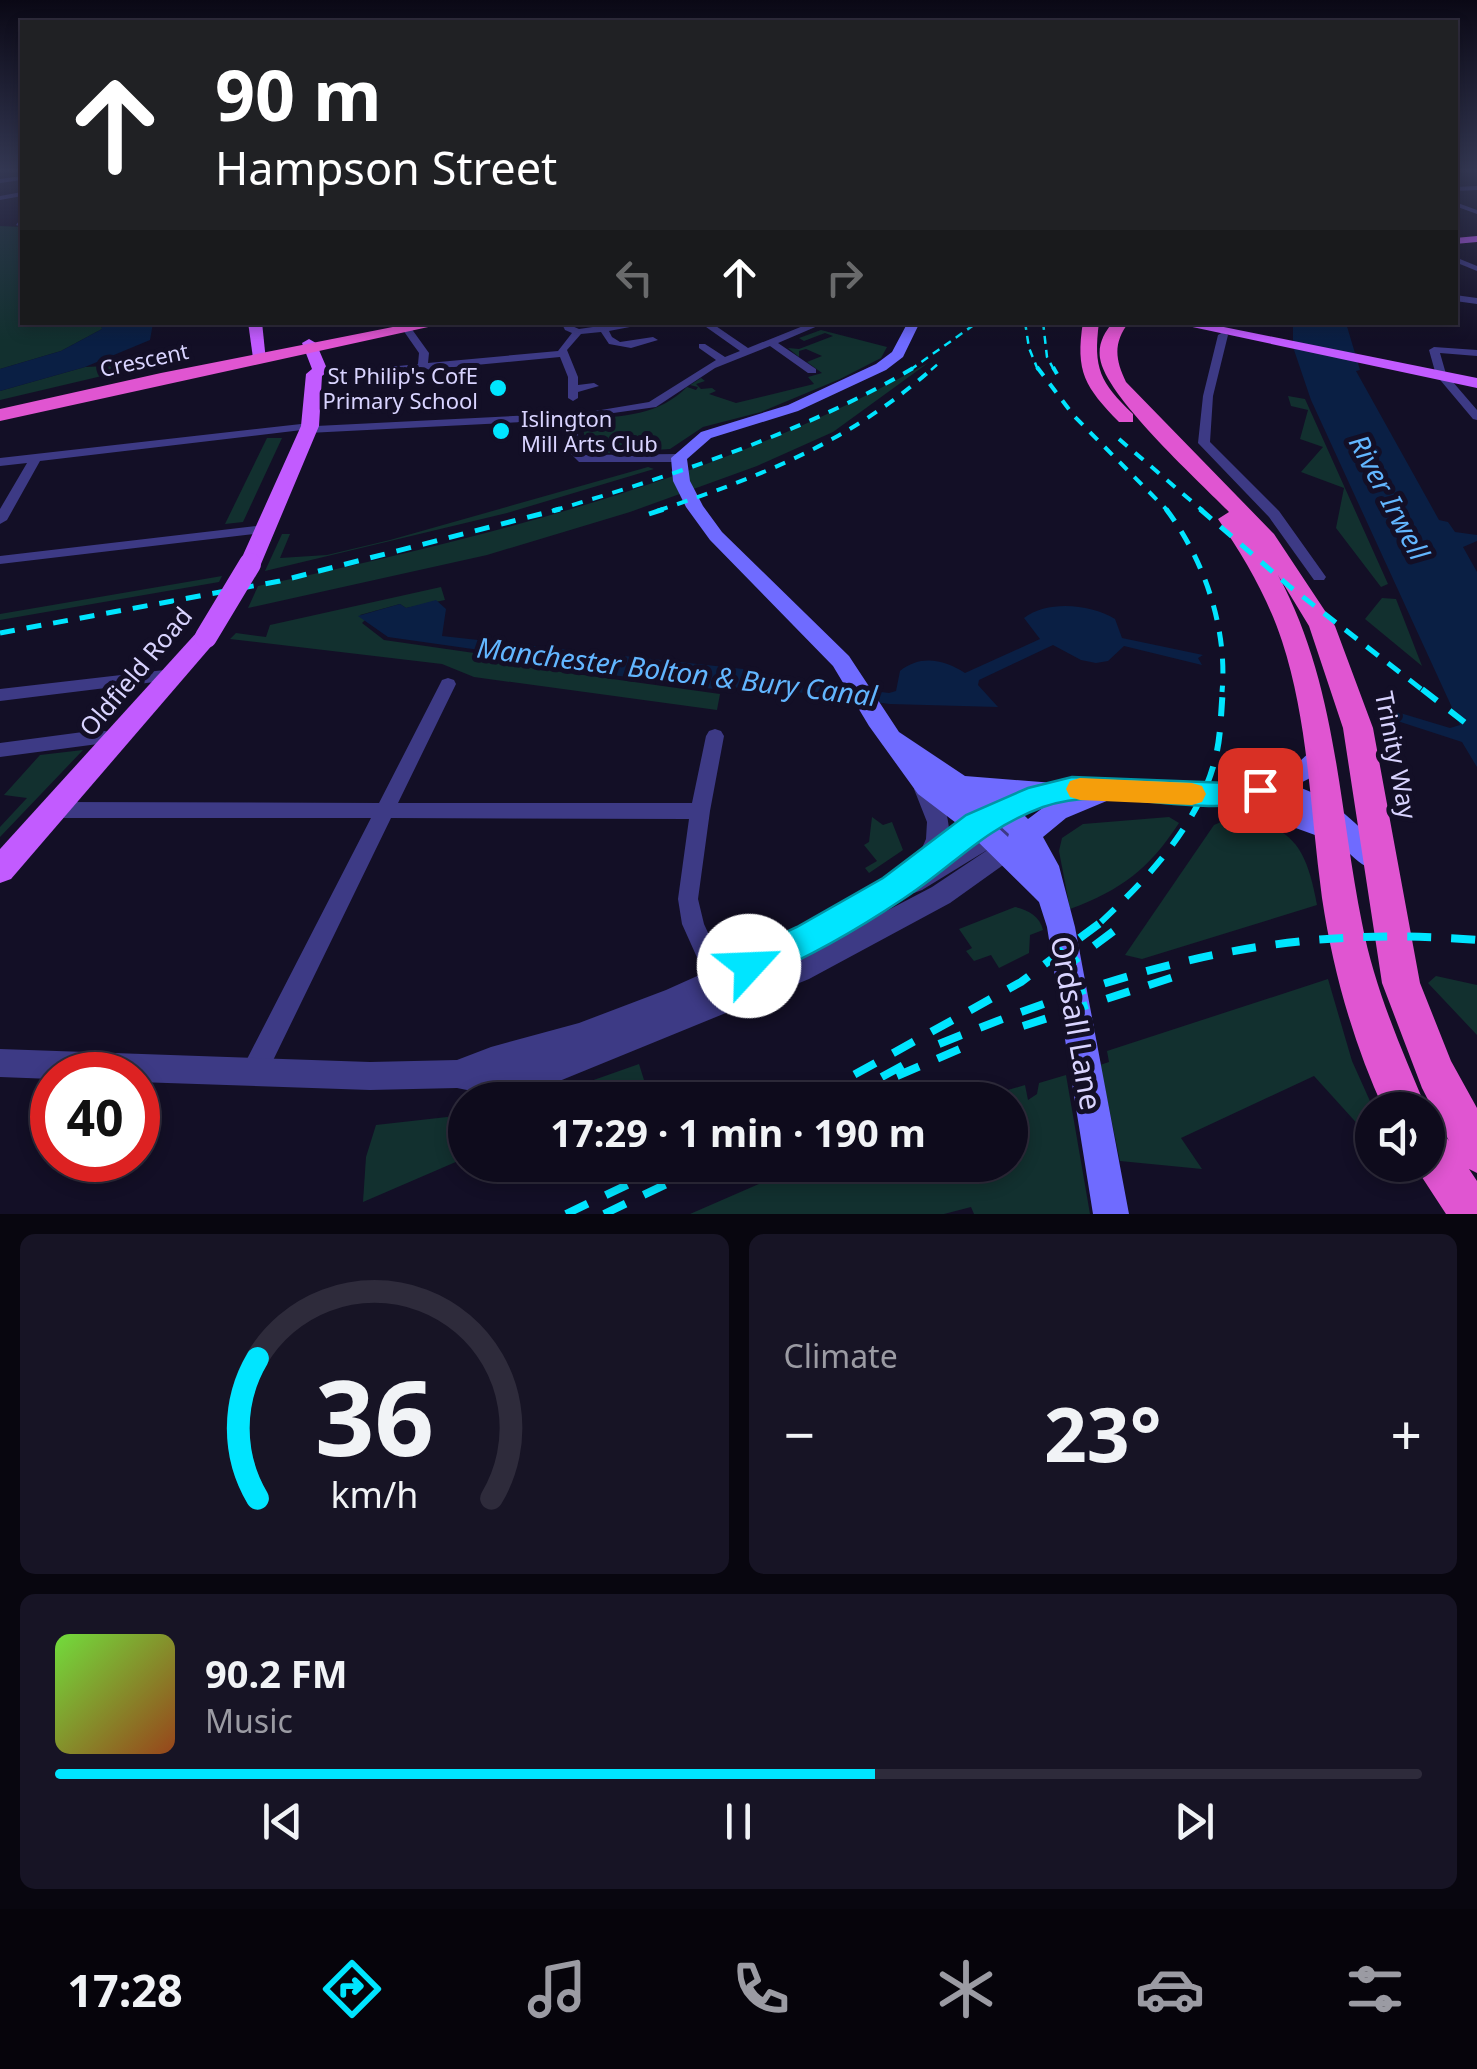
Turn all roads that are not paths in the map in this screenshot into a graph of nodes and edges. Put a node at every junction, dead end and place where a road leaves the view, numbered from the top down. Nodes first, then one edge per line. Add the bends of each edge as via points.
1 (255, 325) edge
2 (567, 325) edge
3 (636, 325) edge
4 (707, 325) edge
5 (908, 325) edge
6 (1094, 325) edge
7 (1119, 325) edge
8 (1181, 325) edge
9 (1191, 325) edge
10 (412, 326) edge
11 (827, 326) edge
12 (1217, 330) edge
13 (604, 331) junction
14 (578, 332) junction
15 (644, 340) dead end
16 (771, 343) junction
17 (304, 347) junction
18 (709, 348) dead end
19 (746, 352) junction
20 (1472, 353) edge
21 (562, 354) junction
22 (260, 355) junction
23 (724, 360) junction
24 (423, 367) junction
25 (812, 371) dead end
26 (359, 374) dead end
27 (1441, 375) junction
28 (1477, 382) edge
29 (594, 386) dead end
30 (0, 405) edge
31 (0, 414) edge
32 (590, 414) dead end
33 (1477, 417) edge
34 (309, 428) junction
35 (36, 457) junction
36 (678, 458) junction
37 (0, 462) edge
38 (0, 520) edge
39 (265, 528) junction
40 (0, 560) edge
41 (1318, 577) dead end
42 (173, 676) junction
43 (448, 684) dead end
44 (0, 695) edge
45 (715, 736) dead end
46 (117, 739) junction
47 (893, 740) junction
48 (0, 750) edge
49 (1322, 756) junction
50 (920, 780) junction
51 (963, 786) junction
52 (1060, 790) junction
53 (1260, 790) junction
54 (1102, 792) junction
55 (1229, 795) junction
56 (56, 810) junction
57 (700, 811) junction
58 (384, 812) junction
59 (1372, 813) junction
60 (1291, 818) junction
61 (1332, 820) junction
62 (1000, 832) junction
63 (1380, 864) junction
64 (923, 865) junction
65 (1335, 865) junction
66 (981, 869) junction
67 (0, 870) edge
68 (1040, 885) junction
69 (894, 888) junction
70 (723, 991) junction
71 (0, 1064) edge
72 (254, 1072) junction
73 (1399, 1092) edge
74 (1477, 1151) edge
75 (1445, 1173) edge
76 (1110, 1214) edge
77 (1473, 1214) edge

1 - 22 main road
2 - 14 street
3 - 13 street
4 - 19 street
5 - 36 main road via 898,354 882,366 793,408 706,434
6 - 49 highway via 1085,358 1092,379 1210,496 1275,586 1307,671
7 - 59 highway, Trinity Way via 1106,352 1118,384 1266,539 1322,626 1354,714
8 - 12 main road
9 - 12 main road
10 - 17 highway, Crescent
10 - 24 street
11 - 16 street
12 - 27 main road
12 - 41 street via 1204,443 1269,508
13 - 14 street
13 - 15 street via 617,346
14 - 21 street
16 - 19 street
16 - 25 street
17 - 22 highway, Crescent
17 - 34 main road, Oldfield Road via 320,371 314,374
18 - 23 street
19 - 23 street
20 - 27 street via 1434,350
21 - 24 street
21 - 29 street via 573,393
22 - 30 highway, Crescent
22 - 31 highway, Crescent
23 - 32 street via 652,405
24 - 26 street
27 - 28 main road
27 - 33 street
34 - 35 street
34 - 36 street via 571,417 582,459
34 - 39 main road, Oldfield Road
35 - 37 street
35 - 38 street
36 - 47 main road via 679,481 702,518 848,670
39 - 40 street
39 - 42 main road, Oldfield Road, bridge via 206,637
42 - 44 street
42 - 46 main road, Oldfield Road
43 - 58 street
45 - 57 street
46 - 48 street
46 - 56 main road, Oldfield Road
47 - 50 main road
47 - 51 main road
49 - 53 main road
49 - 61 highway
50 - 62 main road
50 - 64 street via 939,830
51 - 52 main road
51 - 62 main road
52 - 54 main road
52 - 62 main road
53 - 55 main road
53 - 61 main road via 1302,798
54 - 55 main road
54 - 62 main road
55 - 60 main road
56 - 58 street
56 - 67 main road, Oldfield Road
57 - 58 street
57 - 70 street via 688,898
58 - 72 street
59 - 61 main road
59 - 63 highway, Trinity Way
60 - 61 main road
60 - 65 main road
61 - 63 main road
61 - 65 highway
62 - 64 street
62 - 66 street
62 - 68 main road
62 - 69 street via 917,882
63 - 74 highway, Trinity Way via 1410,1011
64 - 69 street
65 - 73 highway via 1359,988
66 - 68 street via 1000,868
66 - 70 street via 851,945
68 - 76 main road, Ordsall Lane via 1061,926
69 - 70 street
70 - 72 street via 552,1070 487,1080
71 - 72 street
75 - 77 highway

